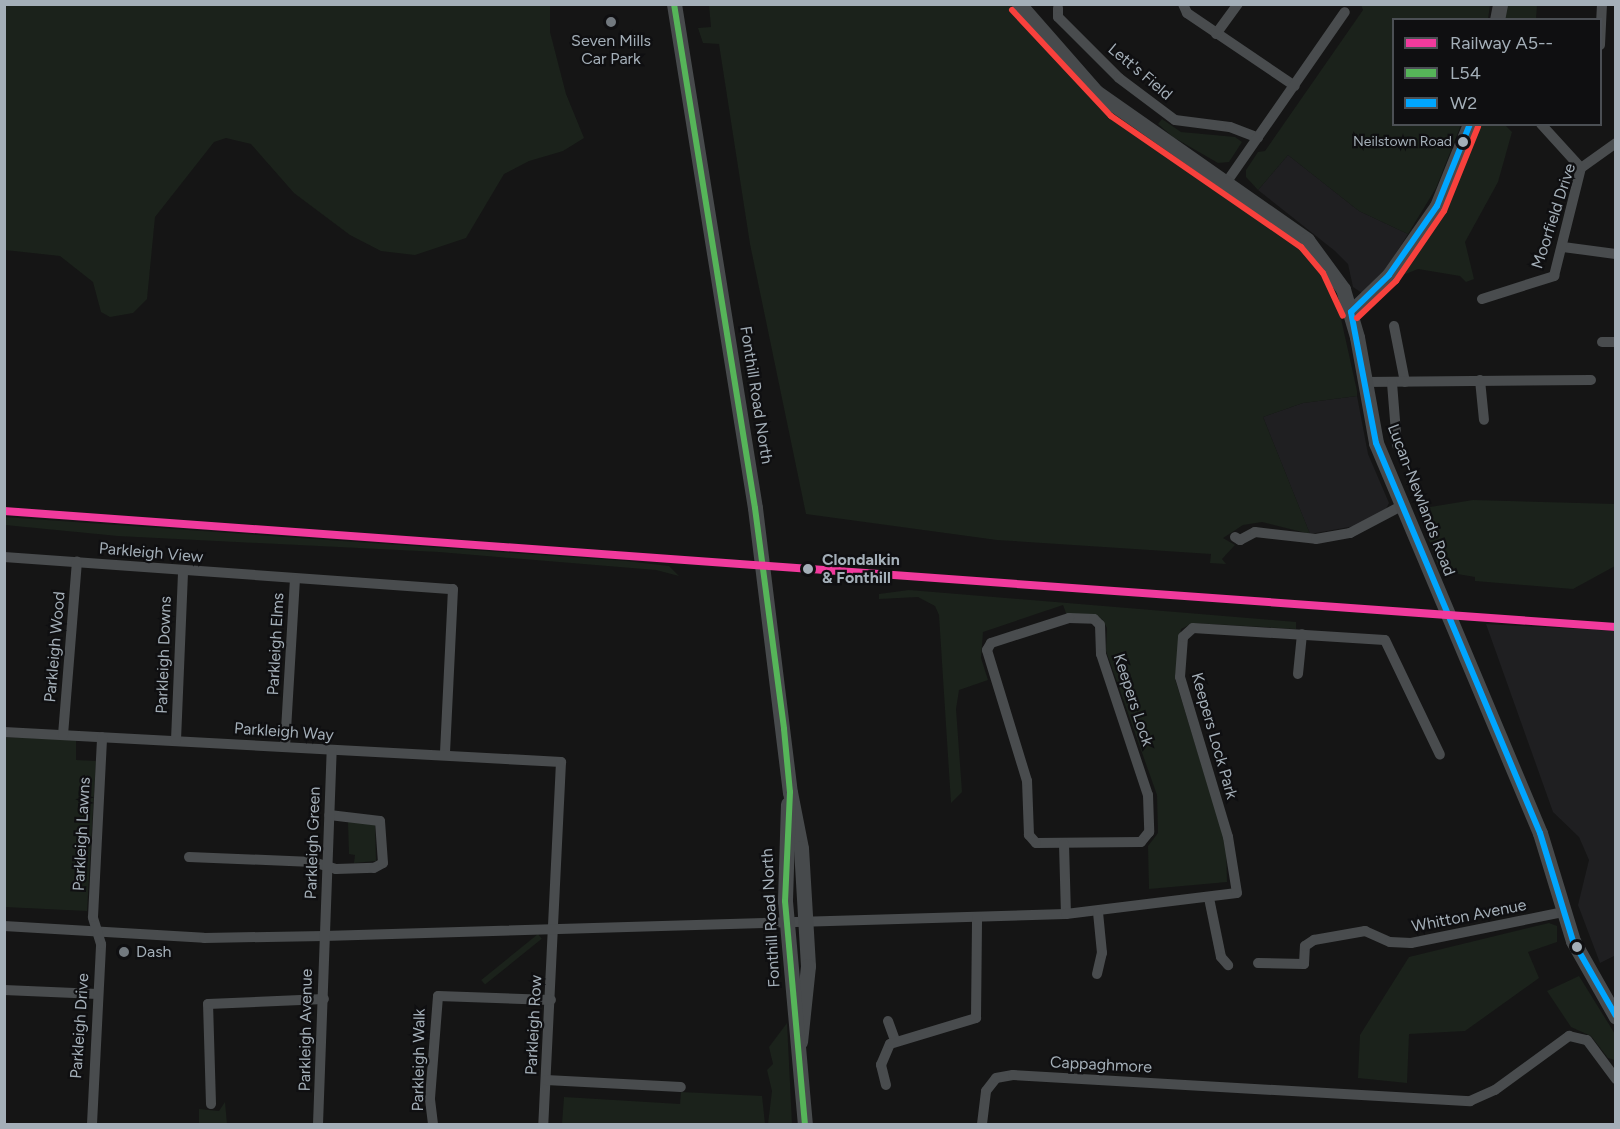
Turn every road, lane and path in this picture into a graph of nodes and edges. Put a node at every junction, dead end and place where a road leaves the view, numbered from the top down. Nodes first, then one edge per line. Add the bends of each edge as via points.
1 (674, 4) edge
2 (1019, 4) edge
3 (1183, 4) edge
4 (1238, 4) edge
5 (1058, 8) dead end
6 (1345, 12) dead end
7 (1216, 34) junction
8 (1294, 86) junction
9 (1469, 126) edge
10 (1543, 126) edge
11 (1258, 138) junction
12 (1616, 143) edge
13 (1581, 168) junction
14 (1226, 183) junction
15 (1563, 247) junction
16 (1616, 254) edge
17 (1482, 299) dead end
18 (1351, 312) junction
19 (1394, 326) dead end
20 (1602, 342) dead end
21 (1616, 342) edge
22 (1480, 380) junction
23 (1591, 381) dead end
24 (1364, 382) junction
25 (1392, 382) junction
26 (1405, 382) junction
27 (1484, 420) dead end
28 (1397, 445) dead end
29 (1403, 505) junction
30 (1234, 537) dead end
31 (4, 556) edge
32 (78, 562) junction
33 (183, 571) junction
34 (295, 579) junction
35 (1302, 634) junction
36 (1298, 674) dead end
37 (4, 732) edge
38 (63, 735) junction
39 (102, 737) junction
40 (176, 740) junction
41 (285, 747) junction
42 (332, 750) junction
43 (445, 755) junction
44 (1440, 755) dead end
45 (561, 762) joint
46 (790, 792) junction
47 (329, 815) junction
48 (1064, 844) junction
49 (189, 857) dead end
50 (326, 865) junction
51 (1209, 898) junction
52 (1098, 912) junction
53 (1564, 912) junction
54 (1066, 914) junction
55 (977, 917) junction
56 (805, 921) junction
57 (787, 922) junction
58 (4, 926) edge
59 (553, 927) junction
60 (95, 931) junction
61 (324, 936) junction
62 (1258, 963) dead end
63 (1228, 965) dead end
64 (1097, 974) dead end
65 (4, 990) edge
66 (98, 994) junction
67 (324, 999) junction
68 (551, 1000) junction
69 (1616, 1017) edge
70 (888, 1021) dead end
71 (895, 1040) junction
72 (800, 1042) junction
73 (1614, 1075) edge
74 (546, 1080) junction
75 (886, 1085) dead end
76 (681, 1087) dead end
77 (211, 1104) dead end
78 (92, 1125) edge
79 (318, 1125) edge
80 (433, 1125) edge
81 (543, 1125) edge
82 (805, 1125) edge
83 (982, 1125) edge

1 - 46 street, Fonthill Road North via 768,596
2 - 14 street, Lucan-Newlands Road via 1096,92
3 - 7 street via 1187,13
4 - 7 street
5 - 11 street, Lett's Field via 1058,17 1119,78 1176,120 1230,127
6 - 8 street
7 - 8 street
8 - 11 street
9 - 18 street via 1437,206 1389,275
10 - 13 street
11 - 14 street
12 - 13 street, Moorfield Drive
13 - 15 street, Moorfield Drive
14 - 18 street, Lucan-Newlands Road via 1318,251 1343,289
15 - 16 street
15 - 17 street, Moorfield Drive via 1554,276 1546,282
18 - 24 street, Lucan-Newlands Road
19 - 26 street
20 - 21 street
22 - 23 street
22 - 26 street
22 - 27 street
24 - 25 street
24 - 29 street, Lucan-Newlands Road via 1376,443
25 - 26 street
25 - 28 street
29 - 30 street via 1350,533 1316,539 1255,532 1240,540
29 - 53 street, Lucan-Newlands Road via 1540,833
31 - 32 street, Parkleigh View
32 - 33 street, Parkleigh View
32 - 38 street, Parkleigh Wood
33 - 34 street, Parkleigh View
33 - 40 street, Parkleigh Downs
34 - 41 street, Parkleigh Elms
34 - 43 street, Parkleigh View via 453,589
35 - 36 street
35 - 44 street, Keepers Lock Park via 1390,644
35 - 51 street, Keepers Lock Park via 1193,628 1183,637 1180,677 1228,837 1237,893
37 - 38 street, Parkleigh Way
38 - 39 street, Parkleigh Way
39 - 40 street, Parkleigh Way
39 - 60 street, Parkleigh Lawns
40 - 41 street, Parkleigh Way
41 - 42 street, Parkleigh Way
42 - 43 street, Parkleigh Way
42 - 47 street, Parkleigh Green
43 - 45 street, Parkleigh Way
45 - 59 street, Parkleigh Row
46 - 56 street, Fonthill Road North via 801,848
46 - 57 street, Fonthill Road North via 785,831
47 - 50 street, Parkleigh Green
47 - 50 street via 380,821 386,858 374,868
48 - 48 street, Keepers Lock via 1141,842 1149,832 1148,795 1101,654 1100,625 1081,618 991,644 986,657 1027,782 1031,840
48 - 54 street
49 - 50 street
50 - 61 street, Parkleigh Green
51 - 52 street
51 - 63 street via 1221,957
52 - 54 street
52 - 64 street via 1102,952
53 - 62 street, Whitton Avenue via 1411,943 1390,942 1365,932 1314,940 1305,946 1304,964
53 - 69 street, Lucan-Newlands Road via 1574,941
54 - 55 street
55 - 56 street
55 - 71 street via 976,1018
56 - 57 street
56 - 72 street, Fonthill Road North via 808,966
57 - 59 street
57 - 72 street, Fonthill Road North
58 - 60 street
59 - 61 street
59 - 68 street, Parkleigh Row
60 - 61 street via 204,938
60 - 66 street, Parkleigh Drive via 101,944
61 - 67 street, Parkleigh Avenue
65 - 66 street
66 - 78 street, Parkleigh Drive
67 - 77 street via 208,1004
67 - 79 street, Parkleigh Avenue
68 - 74 street, Parkleigh Row
68 - 80 street, Parkleigh Walk via 438,996 430,1098
70 - 71 street
71 - 75 street via 881,1065
72 - 82 street, Fonthill Road North
73 - 83 street, Cappaghmore via 1587,1040 1569,1036 1495,1090 1470,1101 1013,1075 996,1078 986,1091
74 - 76 street
74 - 81 street, Parkleigh Row

